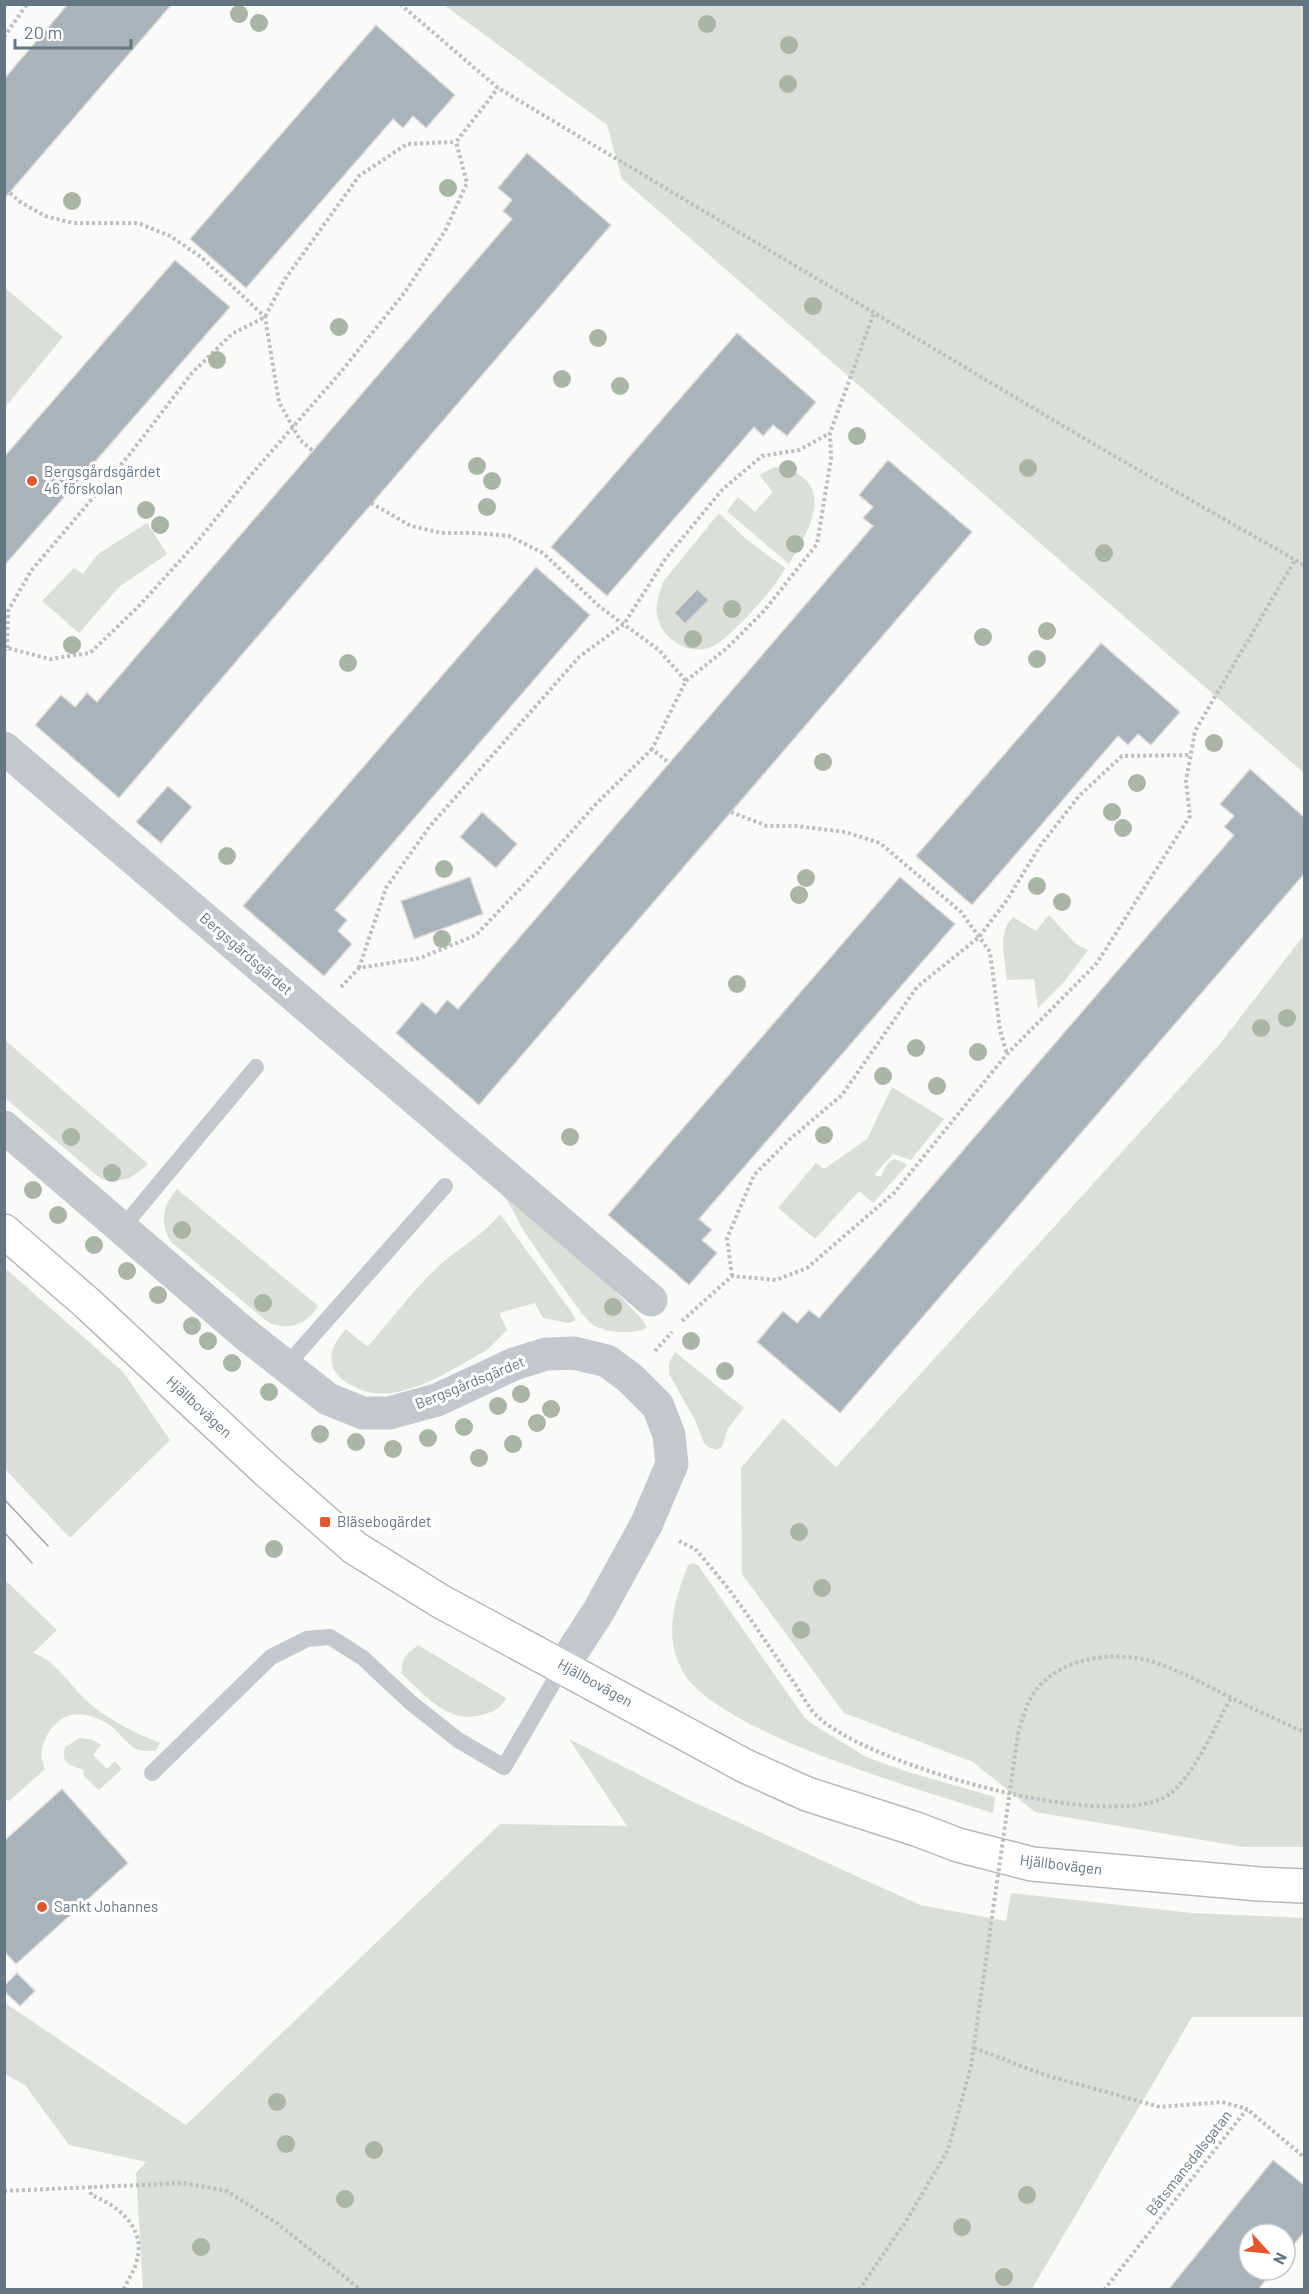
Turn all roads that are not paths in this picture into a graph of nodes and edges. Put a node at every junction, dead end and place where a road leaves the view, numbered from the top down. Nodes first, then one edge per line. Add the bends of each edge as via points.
1 (4, 748) edge
2 (256, 1067) dead end
3 (4, 1127) edge
4 (445, 1186) dead end
5 (122, 1228) junction
6 (4, 1231) edge
7 (651, 1300) road end
8 (286, 1366) junction
9 (563, 1666) junction
10 (152, 1773) dead end
11 (1305, 1886) edge

1 - 7 street, Bergsgårdsgärdet
2 - 5 lane
3 - 5 street, Bergsgårdsgärdet
4 - 8 lane
5 - 8 street, Bergsgårdsgärdet
6 - 9 street, Hjällbovägen via 355,1548 440,1601
8 - 9 street, Bergsgårdsgärdet via 328,1399 363,1413 389,1413 437,1400 514,1364 546,1354 574,1353 607,1361 658,1406 669,1435 672,1464 646,1525
9 - 10 lane via 504,1767 458,1740 363,1658 330,1638 307,1639 271,1657
9 - 11 street, Hjällbovägen via 745,1766 807,1794 958,1845 1032,1864

